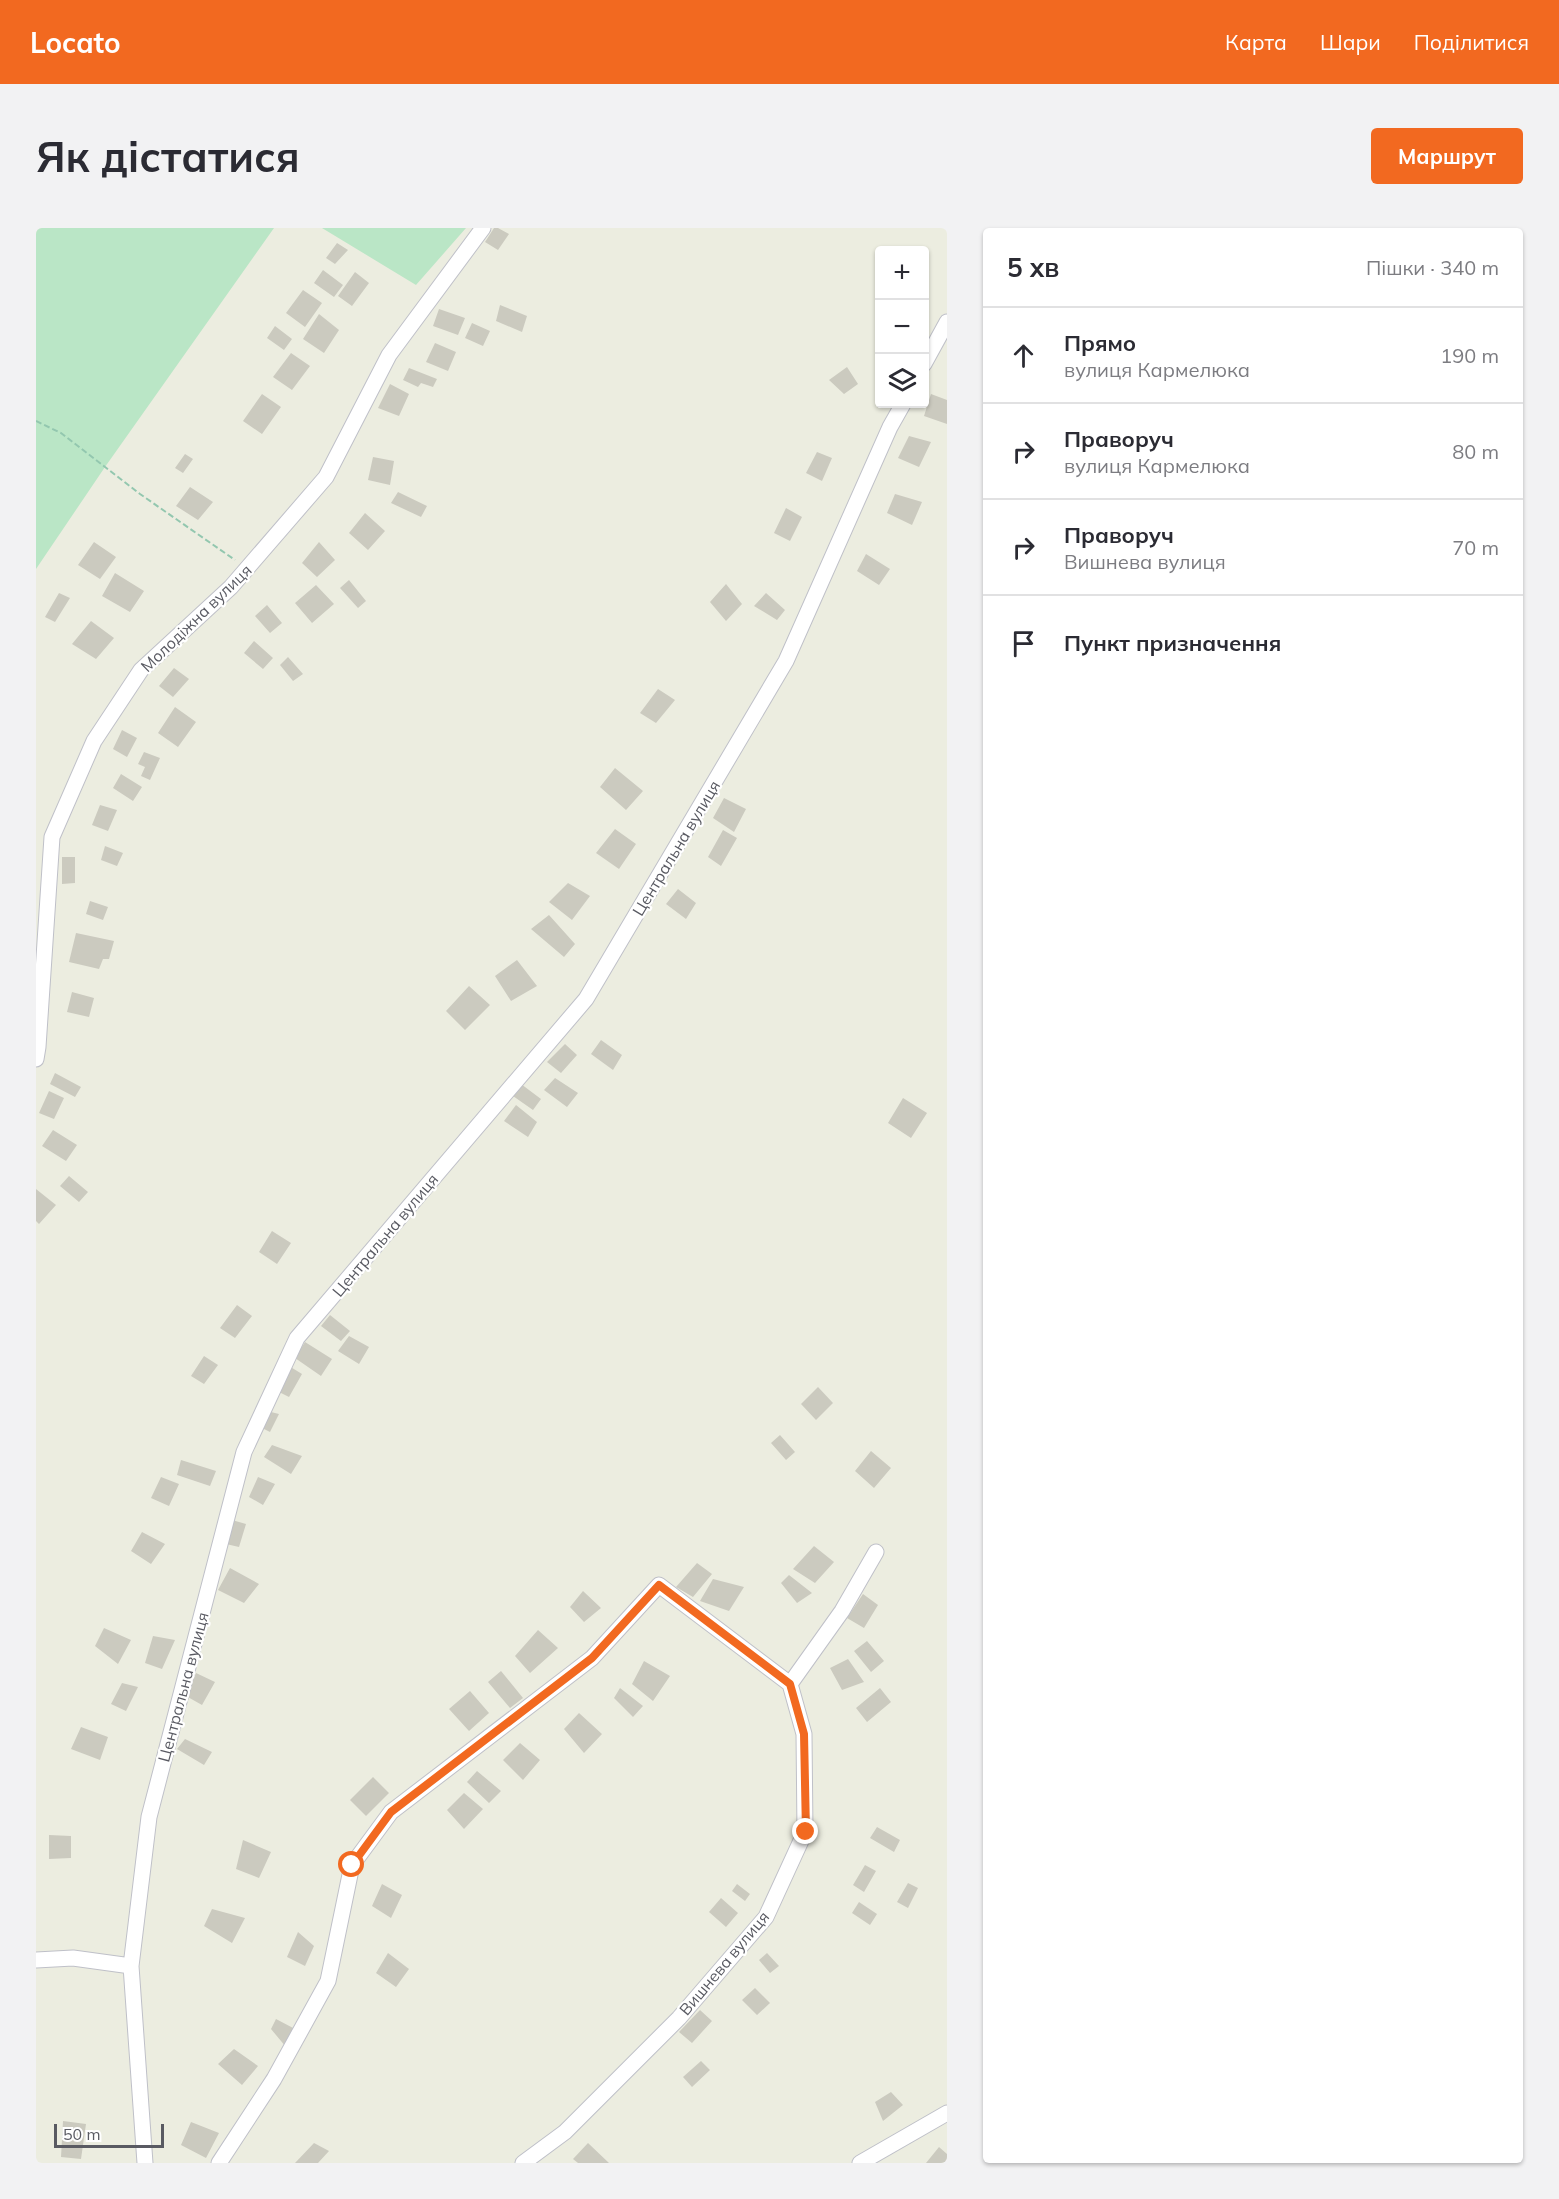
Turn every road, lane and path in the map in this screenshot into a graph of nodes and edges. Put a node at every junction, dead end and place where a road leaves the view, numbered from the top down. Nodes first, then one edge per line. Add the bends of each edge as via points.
1 (483, 228) edge
2 (947, 322) edge
3 (929, 355) edge
4 (901, 408) edge
5 (36, 421) edge
6 (247, 568) junction
7 (36, 1059) edge
8 (876, 1552) dead end
9 (790, 1684) junction
10 (36, 1960) edge
11 (131, 1966) junction
12 (947, 2113) edge
13 (145, 2163) edge
14 (219, 2163) edge
15 (524, 2163) edge
16 (860, 2163) edge

1 - 6 street, Молодіжна вулиця via 389,355 326,477
2 - 3 street
4 - 11 street, Центральна вулиця via 786,661 586,999 297,1338 244,1452 149,1817
5 - 6 path via 61,433 196,535
6 - 7 street, Молодіжна вулиця via 141,670 94,741 52,837
8 - 9 street via 842,1611
9 - 14 street via 659,1585 592,1658 391,1812 352,1865 328,1981 274,2079
9 - 15 street, Вишнева вулиця via 804,1734 806,1832 766,1917 679,2018 565,2132
10 - 11 street via 74,1958
11 - 13 street, Центральна вулиця
12 - 16 street

